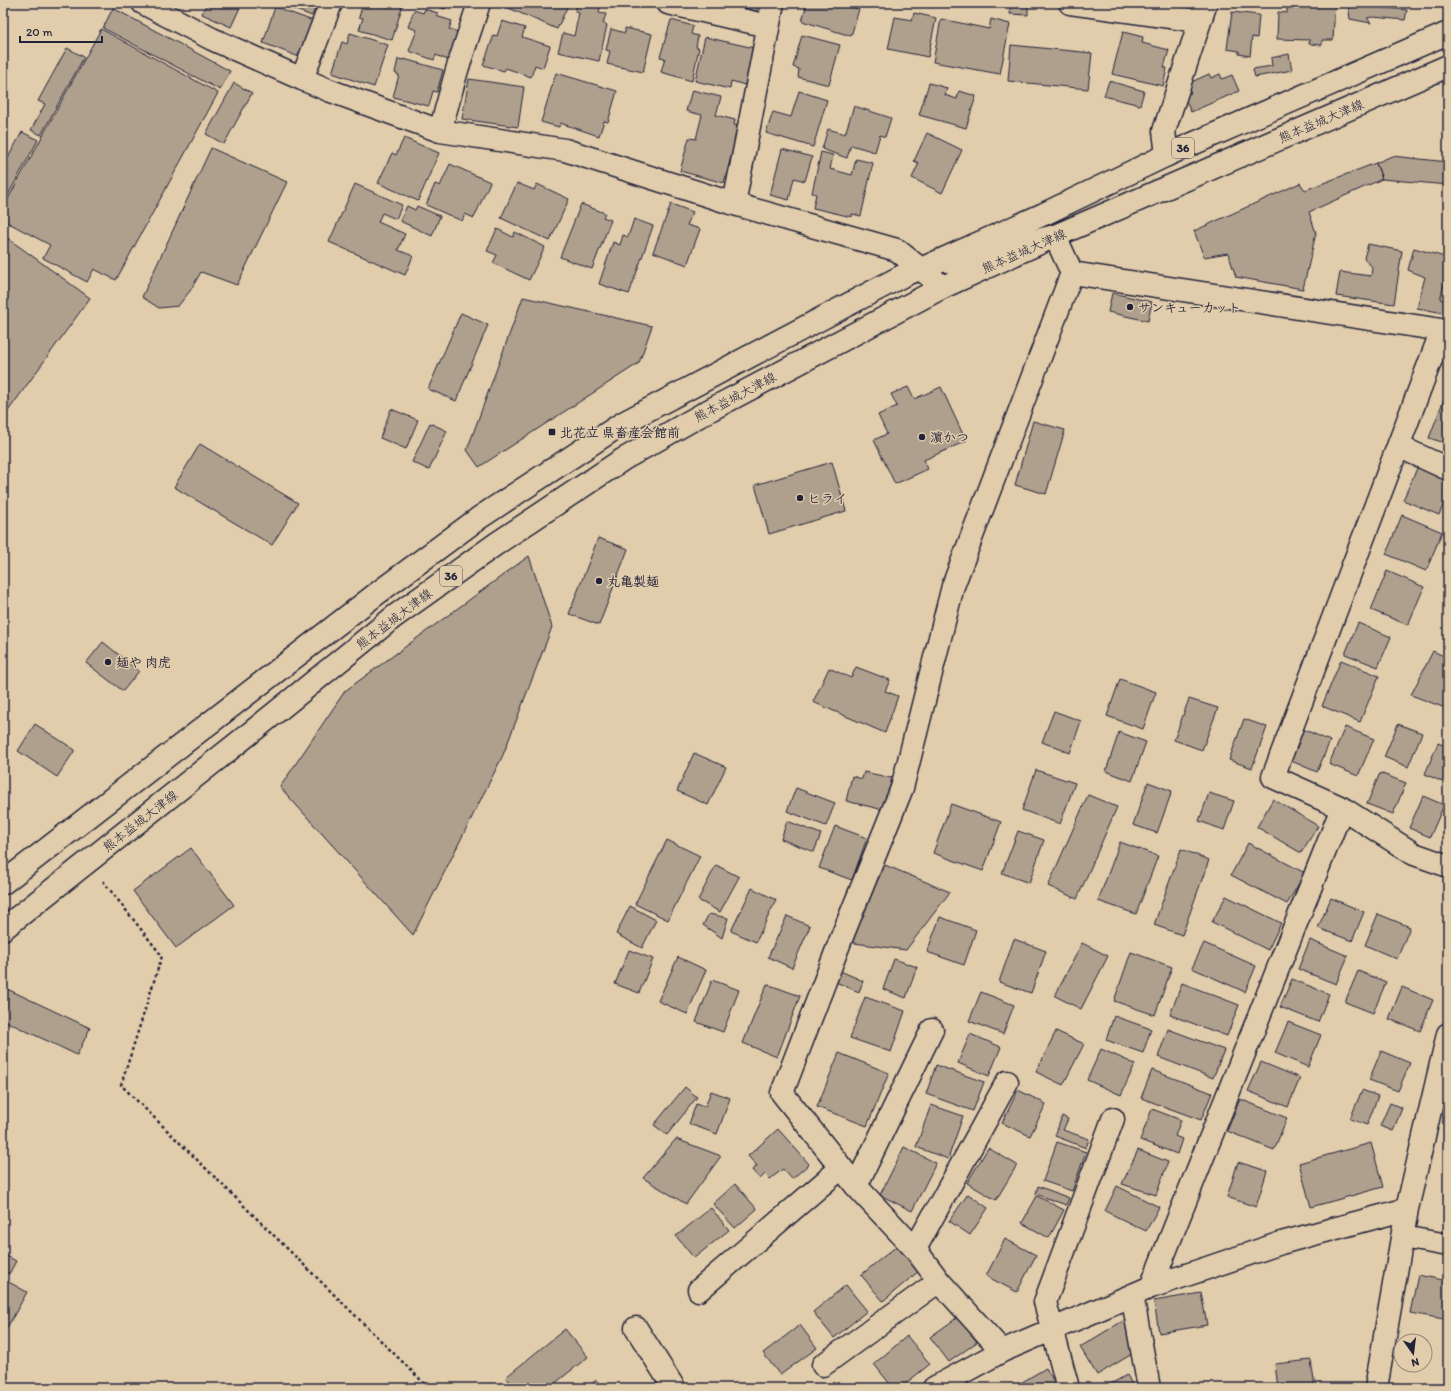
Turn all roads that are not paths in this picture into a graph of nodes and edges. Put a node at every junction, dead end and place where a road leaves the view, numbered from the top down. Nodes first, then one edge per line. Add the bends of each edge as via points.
1 (331, 3) edge
2 (480, 3) edge
3 (668, 3) edge
4 (773, 3) edge
5 (1070, 3) edge
6 (155, 5) edge
7 (1203, 12) edge
8 (768, 26) junction
9 (1448, 33) edge
10 (1448, 66) edge
11 (302, 79) junction
12 (440, 131) junction
13 (1167, 155) junction
14 (734, 204) junction
15 (1055, 236) junction
16 (921, 269) junction
17 (1072, 272) junction
18 (943, 287) junction
19 (1445, 330) edge
20 (1398, 446) junction
21 (1448, 469) edge
22 (1342, 808) junction
23 (1448, 866) edge
24 (3, 883) edge
25 (3, 929) edge
26 (932, 1030) dead end
27 (1448, 1034) edge
28 (1008, 1082) dead end
29 (1113, 1118) dead end
30 (841, 1168) junction
31 (856, 1186) junction
32 (1407, 1209) junction
33 (1402, 1237) junction
34 (1448, 1245) edge
35 (915, 1249) junction
36 (939, 1282) junction
37 (699, 1290) dead end
38 (1142, 1291) junction
39 (636, 1328) dead end
40 (1053, 1329) junction
41 (1002, 1351) junction
42 (823, 1365) dead end
43 (674, 1388) edge
44 (934, 1388) edge
45 (1068, 1388) edge
46 (1149, 1388) edge
47 (1376, 1388) edge

1 - 11 street
2 - 12 street
3 - 8 street
4 - 8 street
5 - 7 street
6 - 11 street via 212,39
7 - 13 street via 1164,131
8 - 14 street
9 - 13 street, 熊本益城大津線 / 36
10 - 15 street, 熊本益城大津線 / 36
11 - 12 street
12 - 14 street via 565,150
13 - 16 street, 熊本益城大津線 / 36
14 - 16 street via 898,250
15 - 16 street
15 - 17 street
15 - 18 street, 熊本益城大津線 / 36
16 - 18 street
16 - 24 street, 熊本益城大津線 / 36 via 908,273 623,423 479,518 379,592
17 - 19 street
17 - 30 street via 953,586 902,788 782,1093
18 - 25 street, 熊本益城大津線 / 36 via 628,456 496,544 395,616
19 - 20 street
20 - 21 street
20 - 22 street via 1273,777
22 - 23 street via 1414,854
22 - 38 street
26 - 31 street
27 - 32 street
28 - 35 street
29 - 40 street via 1045,1302
30 - 31 street
30 - 37 street
31 - 35 street
32 - 33 street
32 - 38 street via 1281,1243
33 - 34 street
33 - 47 street
35 - 36 street
36 - 41 street
36 - 42 street
38 - 40 street
38 - 46 street
39 - 43 street
40 - 41 street
40 - 45 street
41 - 44 street

